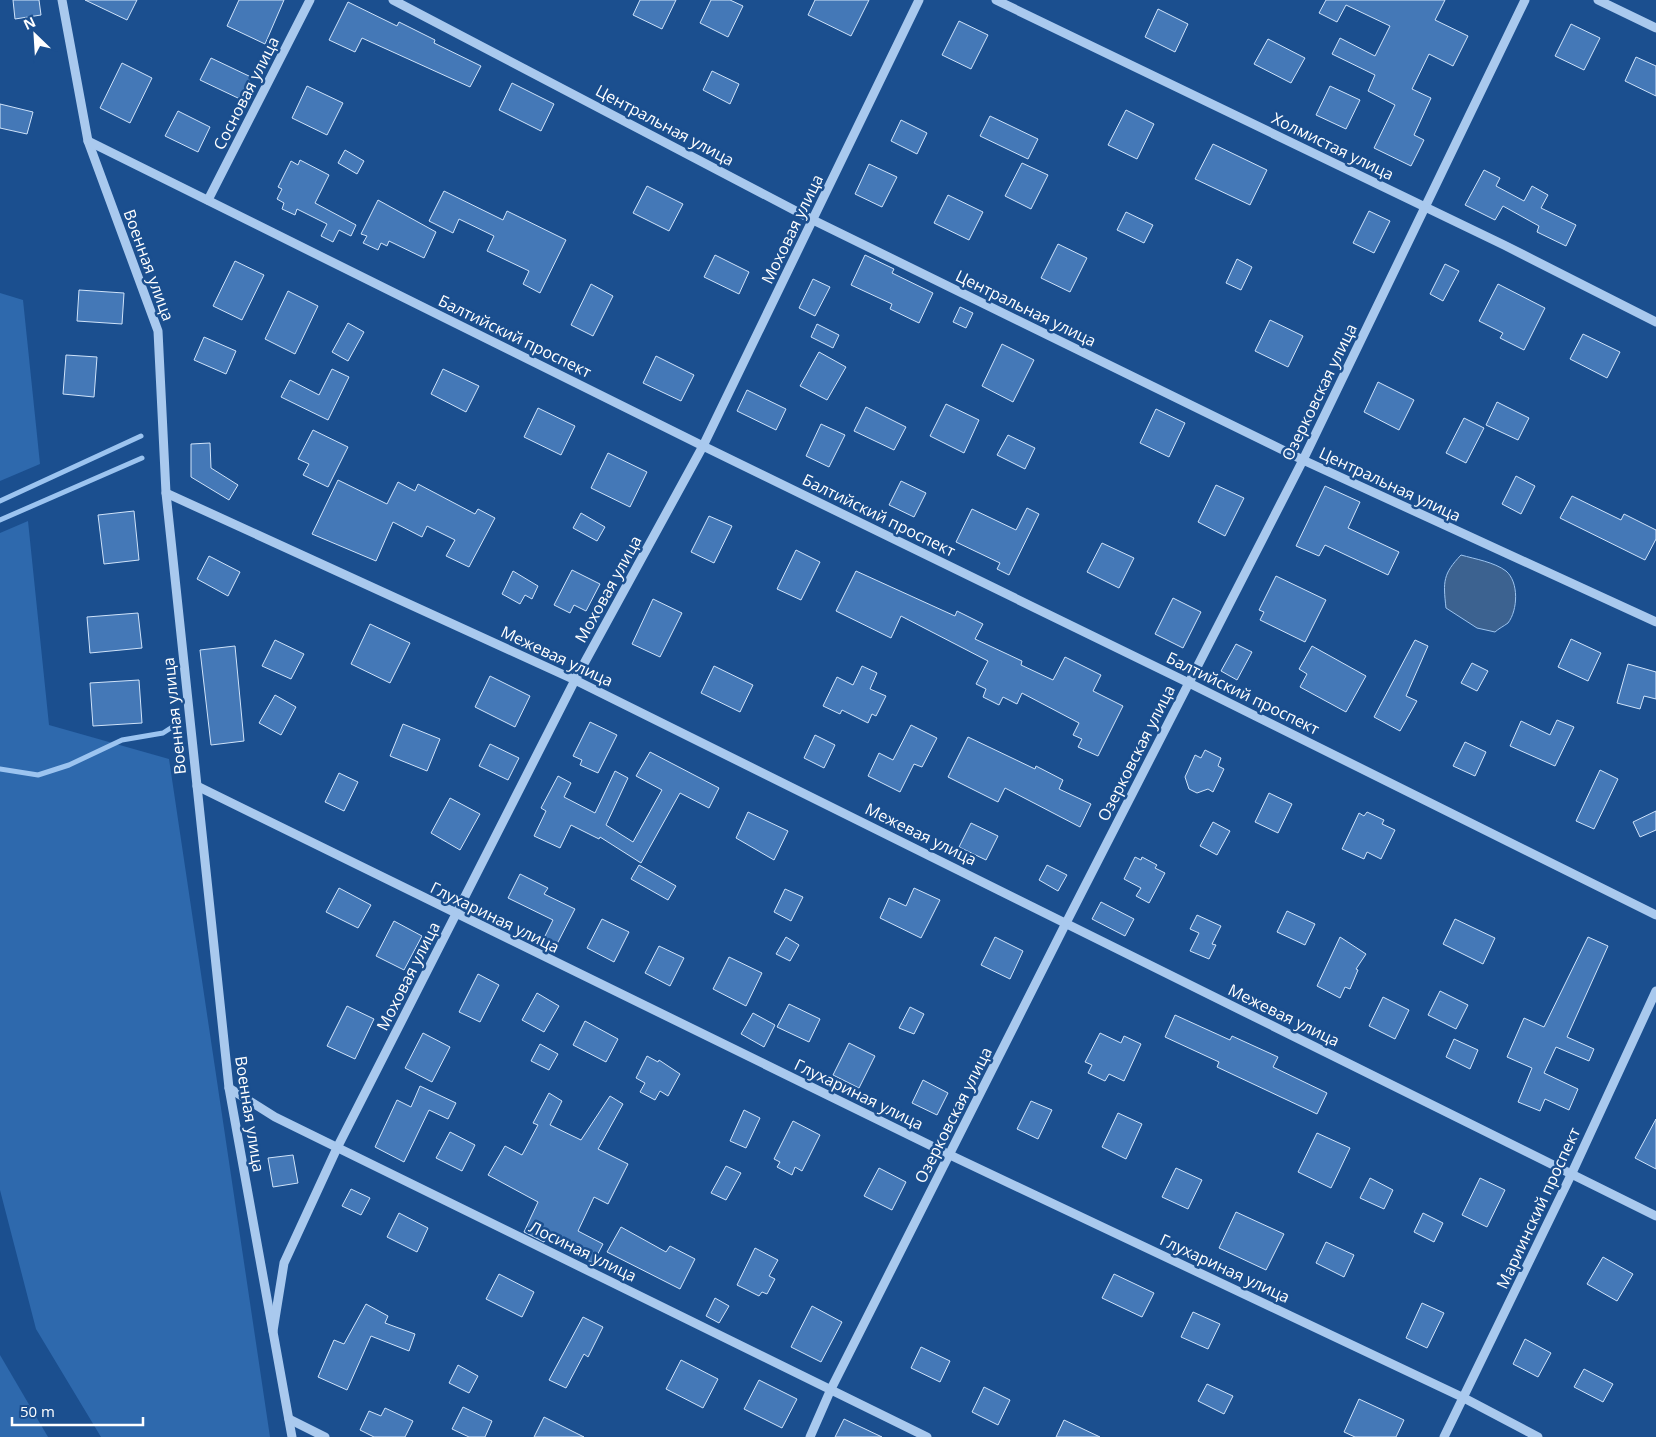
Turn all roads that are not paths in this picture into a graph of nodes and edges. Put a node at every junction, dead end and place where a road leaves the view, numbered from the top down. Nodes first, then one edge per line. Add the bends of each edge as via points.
1 (62, 0) edge
2 (310, 0) edge
3 (393, 0) edge
4 (919, 0) edge
5 (996, 0) edge
6 (1525, 0) edge
7 (1598, 0) edge
8 (1656, 28) edge
9 (88, 141) junction
10 (208, 200) junction
11 (1424, 206) junction
12 (813, 220) junction
13 (1656, 322) edge
14 (703, 446) junction
15 (1304, 460) junction
16 (166, 493) junction
17 (1656, 622) edge
18 (575, 680) junction
19 (1189, 682) junction
20 (197, 786) junction
21 (456, 915) junction
22 (1656, 915) edge
23 (1066, 923) junction
24 (1656, 990) edge
25 (229, 1088) junction
26 (337, 1148) junction
27 (950, 1155) junction
28 (1571, 1175) junction
29 (1656, 1216) edge
30 (272, 1331) junction
31 (831, 1389) junction
32 (1464, 1398) junction
33 (289, 1419) junction
34 (292, 1437) edge
35 (325, 1437) edge
36 (810, 1437) edge
37 (927, 1437) edge
38 (1444, 1437) edge
39 (1538, 1437) edge

1 - 9 street, Военная улица
2 - 10 street, Сосновая улица
3 - 12 street, Центральная улица
4 - 12 street, Моховая улица
5 - 11 street, Холмистая улица
6 - 11 street, Озерковская улица
7 - 8 street
9 - 10 street, Балтийский проспект
9 - 16 street, Военная улица via 158,330
10 - 14 street, Балтийский проспект
11 - 13 street, Холмистая улица
11 - 15 street, Озерковская улица
12 - 14 street, Моховая улица
12 - 15 street, Центральная улица
14 - 18 street, Моховая улица
14 - 19 street, Балтийский проспект
15 - 17 street, Центральная улица
15 - 19 street, Озерковская улица
16 - 18 street, Межевая улица
16 - 20 street, Военная улица
18 - 21 street, Моховая улица
18 - 23 street, Межевая улица
19 - 22 street, Балтийский проспект
19 - 23 street, Озерковская улица
20 - 21 street, Глухариная улица
20 - 25 street, Военная улица
21 - 26 street, Моховая улица
21 - 27 street, Глухариная улица
23 - 27 street, Озерковская улица
23 - 28 street, Межевая улица
24 - 28 street, Мариинский проспект
25 - 26 street, Лосиная улица via 275,1117
25 - 30 street, Военная улица
26 - 30 street, Моховая улица via 284,1263
26 - 31 street, Лосиная улица
27 - 31 street, Озерковская улица
27 - 32 street, Глухариная улица
28 - 29 street, Межевая улица
28 - 32 street, Мариинский проспект
30 - 33 street, Военная улица
31 - 36 street, Озерковская улица
31 - 37 street, Лосиная улица
32 - 38 street, Мариинский проспект
32 - 39 street, Глухариная улица
33 - 34 street, Военная улица
33 - 35 street

